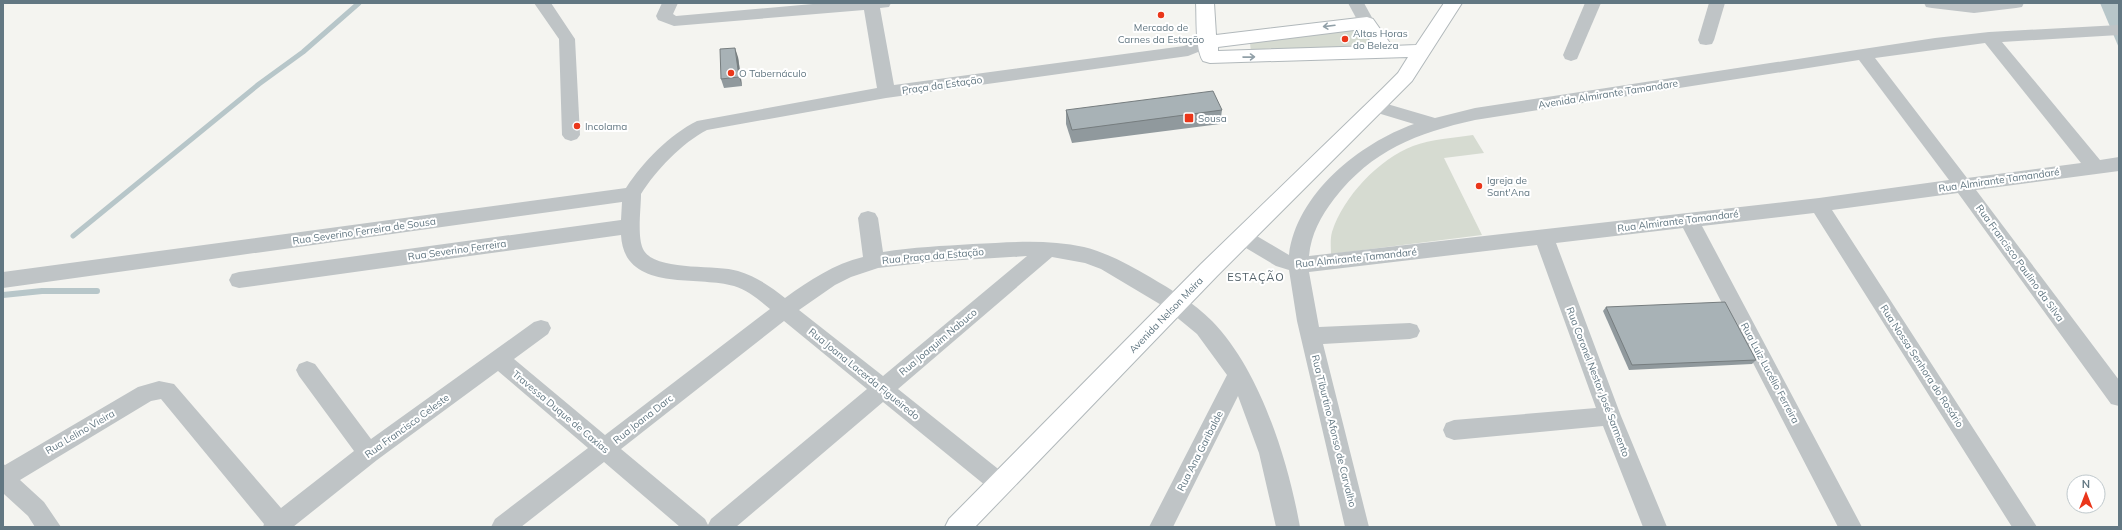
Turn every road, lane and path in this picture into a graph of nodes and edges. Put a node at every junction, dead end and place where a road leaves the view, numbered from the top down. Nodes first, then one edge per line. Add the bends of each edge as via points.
1 (542, 3) edge
2 (1204, 3) edge
3 (1216, 3) edge
4 (1356, 3) edge
5 (1453, 3) edge
6 (1593, 3) edge
7 (1716, 3) edge
8 (1932, 3) edge
9 (2016, 3) edge
10 (875, 4) edge
11 (668, 11) edge
12 (1367, 22) junction
13 (2116, 30) edge
14 (1989, 37) junction
15 (1706, 40) dead end
16 (1215, 49) junction
17 (1421, 51) junction
18 (1387, 52) junction
19 (1863, 54) junction
20 (1571, 55) dead end
21 (886, 92) junction
22 (1377, 107) junction
23 (1433, 123) junction
24 (571, 135) dead end
25 (2119, 164) edge
26 (2095, 167) junction
27 (1963, 186) junction
28 (632, 194) junction
29 (1818, 205) junction
30 (868, 218) dead end
31 (1689, 220) junction
32 (631, 226) junction
33 (1243, 237) junction
34 (1544, 237) junction
35 (1049, 249) junction
36 (874, 261) junction
37 (1299, 266) junction
38 (239, 280) dead end
39 (3, 281) edge
40 (1177, 305) junction
41 (784, 310) junction
42 (541, 328) dead end
43 (1410, 331) dead end
44 (1311, 336) junction
45 (499, 359) junction
46 (308, 370) dead end
47 (1238, 374) junction
48 (883, 389) junction
49 (2119, 397) edge
50 (1610, 416) junction
51 (1454, 430) dead end
52 (605, 449) junction
53 (369, 453) junction
54 (4, 476) edge
55 (999, 483) junction
56 (277, 526) edge
57 (50, 527) edge
58 (503, 527) edge
59 (697, 527) edge
60 (719, 527) edge
61 (958, 527) edge
62 (1161, 527) edge
63 (1288, 527) edge
64 (1357, 527) edge
65 (1655, 527) edge
66 (1850, 527) edge
67 (2025, 527) edge

1 - 24 street via 567,39
2 - 16 main road
3 - 16 main road
4 - 12 street
5 - 17 main road, Avenida Nelson Meira
6 - 20 street
7 - 15 street
8 - 9 street via 1981,9
10 - 11 street via 680,21
10 - 21 street
12 -> 16 main road
12 - 18 main road
13 - 14 street, Avenida Almirante Tamandare
14 - 19 street, Avenida Almirante Tamandare
14 - 26 street
16 -> 18 main road
16 - 21 street, Praça da Estação
17 - 18 main road
17 - 22 main road, Avenida Nelson Meira via 1405,77
19 - 23 street, Avenida Almirante Tamandare
19 - 27 street, Rua Francisco Paulino da Silva
21 - 28 street, Praça da Estação via 696,127 650,171
22 - 23 street
22 - 33 main road, Avenida Nelson Meira
23 - 37 street, Avenida Almirante Tamandare via 1402,134 1376,148 1348,172 1328,194 1306,226 1300,245
25 - 26 street, Rua Almirante Tamandaré
26 - 27 street, Rua Almirante Tamandaré
27 - 29 street, Rua Almirante Tamandaré
27 - 49 street, Rua Francisco Paulino da Silva
28 - 32 street
28 - 39 street, Rua Severino Ferreira de Sousa
29 - 31 street, Rua Almirante Tamandaré
29 - 67 street, Rua Nossa Senhora do Rosário
30 - 36 street
31 - 34 street, Rua Almirante Tamandaré
31 - 66 street, Rua Luiz Lucélio Ferreira
32 - 38 street, Rua Severino Ferreira
32 - 41 street, Rua Joana Lacerda Figueiredo via 634,252 646,264 673,271 735,278 758,288
33 - 37 street, Rua Almirante Tamandaré via 1283,262
33 - 40 main road, Avenida Nelson Meira
34 - 37 street, Rua Almirante Tamandaré
34 - 50 street, Rua Coronel Nestor José Sarmento
35 - 36 street, Rua Praça da Estação via 936,254
35 - 40 street via 1087,255 1109,264
35 - 48 street, Rua Joaquim Nabuco
36 - 41 street, Rua Praça da Estação via 827,279
37 - 44 street, Rua Tiburtino Afonso de Carvalho
40 - 47 street via 1211,335
40 - 55 main road, Avenida Nelson Meira
41 - 48 street, Rua Joana Lacerda Figueiredo
41 - 52 street, Rua Joana Darc
42 - 45 street, Rua Francisco Celeste
43 - 44 street
44 - 64 street, Rua Tiburtino Afonso de Carvalho
45 - 52 street, Travessa Duque de Caxias
45 - 53 street, Rua Francisco Celeste
46 - 53 street
47 - 62 street, Rua Ana Garibalde
47 - 63 street via 1269,449
48 - 55 street, Rua Joana Lacerda Figueiredo
48 - 60 street, Rua Joaquim Nabuco
50 - 51 street
50 - 65 street, Rua Coronel Nestor José Sarmento
52 - 58 street, Rua Joana Darc
52 - 59 street, Travessa Duque de Caxias
53 - 56 street, Rua Francisco Celeste
54 - 56 street, Rua Lelino Vieira via 146,393 159,390 169,393
54 - 57 street
55 - 61 main road, Avenida Nelson Meira

